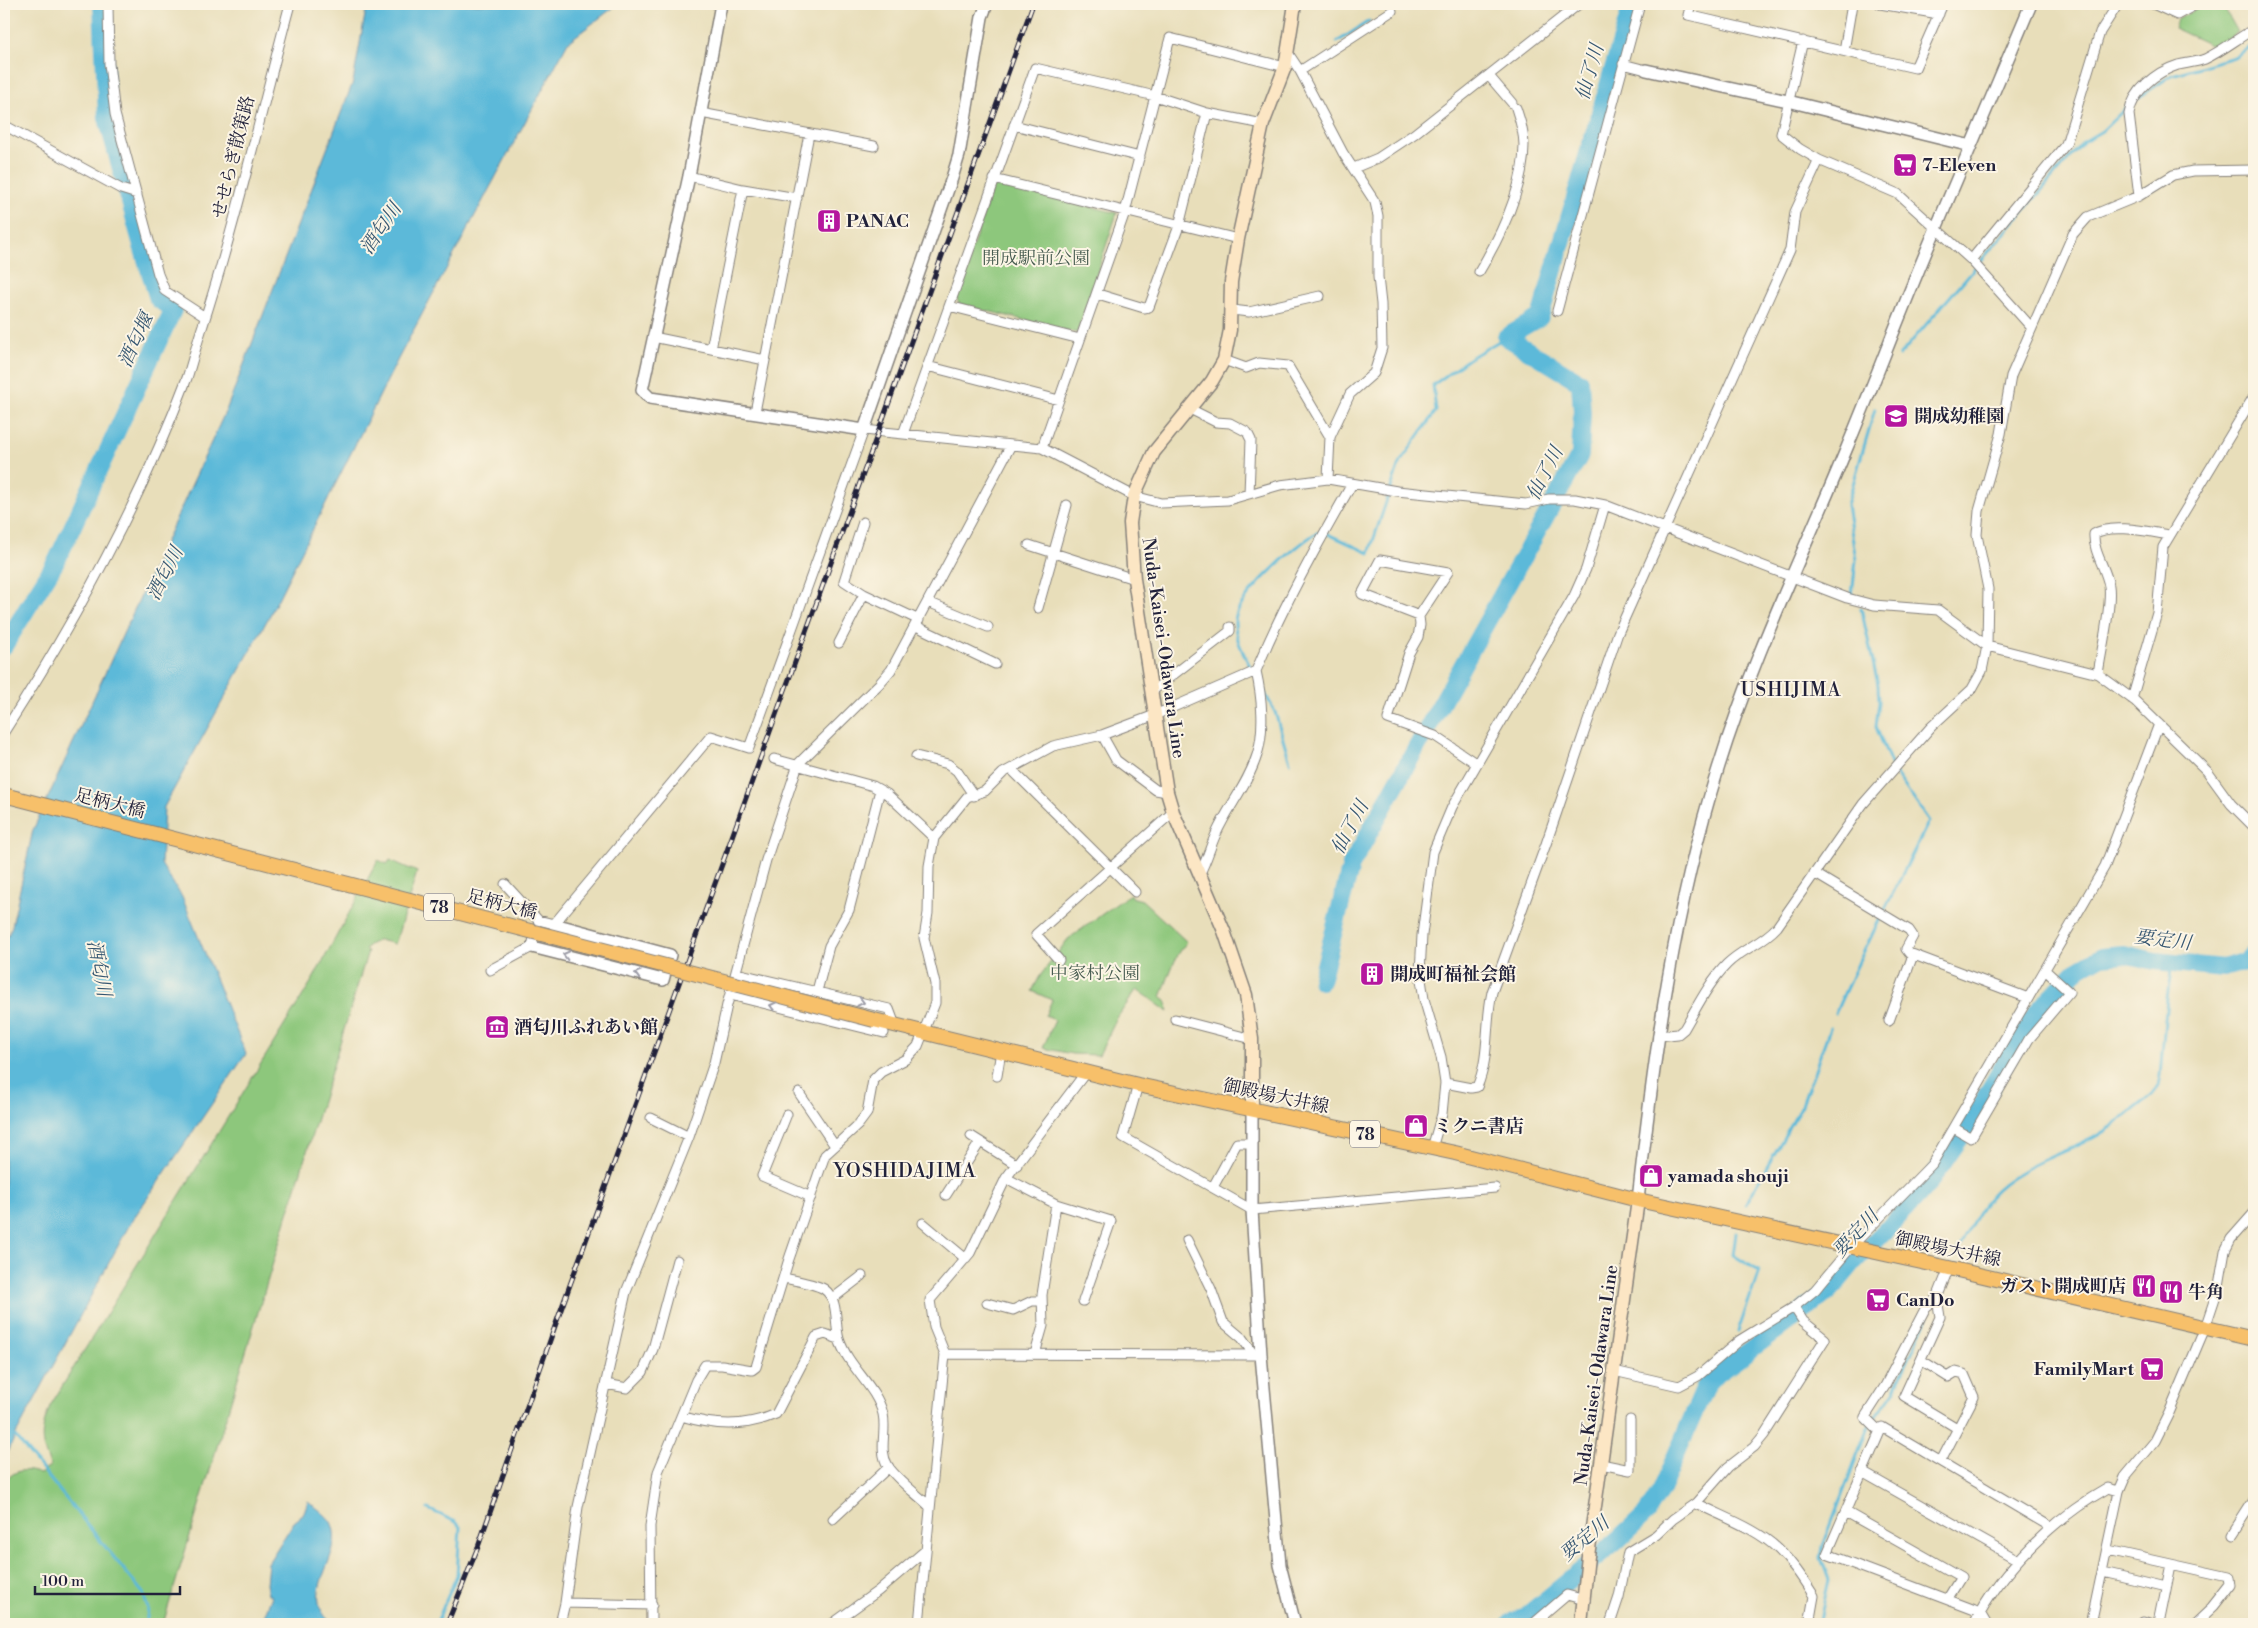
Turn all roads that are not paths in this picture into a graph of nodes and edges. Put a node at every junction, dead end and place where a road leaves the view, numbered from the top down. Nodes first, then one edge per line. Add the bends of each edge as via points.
1 (108, 4) edge
2 (290, 4) edge
3 (721, 4) edge
4 (988, 4) edge
5 (1295, 4) edge
6 (1579, 4) edge
7 (1640, 4) edge
8 (1691, 4) edge
9 (1852, 4) edge
10 (1880, 4) edge
11 (1943, 4) edge
12 (2032, 4) edge
13 (2118, 4) edge
14 (2153, 4) edge
15 (2197, 4) edge
16 (1392, 11) dead end
17 (1939, 14) junction
18 (2254, 29) edge
19 (1803, 41) junction
20 (1844, 51) junction
21 (1288, 53) junction
22 (1623, 64) junction
23 (1285, 66) junction
24 (1646, 70) joint
25 (1300, 71) junction
26 (1489, 76) junction
27 (1155, 96) junction
28 (1788, 101) junction
29 (701, 113) junction
30 (1207, 113) junction
31 (1263, 124) junction
32 (1014, 125) junction
33 (4, 126) edge
34 (809, 134) junction
35 (874, 146) dead end
36 (1971, 146) junction
37 (1140, 157) junction
38 (1819, 160) junction
39 (1354, 168) junction
40 (2254, 170) edge
41 (688, 176) junction
42 (994, 179) junction
43 (743, 189) junction
44 (137, 194) junction
45 (2139, 196) junction
46 (797, 198) junction
47 (1125, 212) junction
48 (1179, 226) junction
49 (1936, 227) junction
50 (1238, 239) junction
51 (1971, 260) junction
52 (1479, 272) dead end
53 (1098, 294) junction
54 (1320, 296) dead end
55 (949, 306) junction
56 (1232, 310) junction
57 (1556, 310) dead end
58 (205, 317) junction
59 (2032, 328) junction
60 (653, 338) junction
61 (1080, 339) junction
62 (712, 349) junction
63 (765, 360) junction
64 (1224, 360) junction
65 (927, 366) junction
66 (2254, 396) edge
67 (1058, 400) junction
68 (1190, 409) junction
69 (755, 412) junction
70 (864, 430) junction
71 (903, 434) junction
72 (1330, 438) junction
73 (1011, 445) junction
74 (1042, 448) junction
75 (1328, 479) junction
76 (1352, 484) junction
77 (1249, 494) junction
78 (1134, 496) junction
79 (1067, 505) dead end
80 (1605, 505) junction
81 (863, 522) dead end
82 (1665, 528) junction
83 (2169, 535) junction
84 (1029, 545) dead end
85 (1054, 553) junction
86 (1791, 575) junction
87 (1134, 579) junction
88 (864, 594) junction
89 (928, 602) junction
90 (1038, 608) dead end
91 (1419, 616) junction
92 (917, 623) junction
93 (988, 626) dead end
94 (1230, 627) dead end
95 (840, 643) dead end
96 (1987, 646) junction
97 (995, 664) dead end
98 (1256, 671) junction
99 (2098, 674) junction
100 (1152, 692) junction
101 (2132, 699) junction
102 (1155, 716) junction
103 (2159, 724) junction
104 (4, 732) edge
105 (1102, 735) junction
106 (916, 756) dead end
107 (774, 759) dead end
108 (798, 764) junction
109 (1477, 764) junction
110 (1011, 769) junction
111 (880, 790) junction
112 (1167, 792) junction
113 (4, 795) edge
114 (974, 796) junction
115 (1173, 812) junction
116 (2254, 827) edge
117 (934, 838) junction
118 (1111, 868) junction
119 (1200, 873) junction
120 (1814, 873) junction
121 (505, 884) dead end
122 (1135, 892) dead end
123 (538, 920) junction
124 (554, 924) junction
125 (532, 947) junction
126 (1913, 955) junction
127 (1059, 960) dead end
128 (667, 966) junction
129 (490, 970) dead end
130 (2045, 970) junction
131 (736, 973) junction
132 (817, 991) junction
133 (730, 994) junction
134 (2028, 998) junction
135 (817, 1017) junction
136 (1175, 1019) dead end
137 (874, 1020) joint
138 (1889, 1021) dead end
139 (890, 1029) junction
140 (924, 1033) junction
141 (1658, 1036) junction
142 (1252, 1039) junction
143 (1000, 1051) junction
144 (1086, 1072) junction
145 (997, 1076) dead end
146 (1445, 1083) junction
147 (1138, 1085) junction
148 (799, 1093) dead end
149 (1252, 1110) junction
150 (787, 1114) dead end
151 (651, 1118) dead end
152 (1956, 1129) junction
153 (971, 1136) dead end
154 (688, 1137) junction
155 (980, 1142) junction
156 (1252, 1143) junction
157 (835, 1146) junction
158 (1432, 1148) junction
159 (1016, 1165) junction
160 (1006, 1178) junction
161 (1213, 1186) junction
162 (1495, 1188) dead end
163 (946, 1194) dead end
164 (811, 1198) junction
165 (1638, 1200) junction
166 (1056, 1204) junction
167 (1252, 1210) junction
168 (2254, 1213) edge
169 (924, 1223) dead end
170 (1186, 1240) dead end
171 (1854, 1247) junction
172 (966, 1259) junction
173 (677, 1260) dead end
174 (1949, 1268) junction
175 (862, 1276) dead end
176 (784, 1278) junction
177 (1937, 1298) junction
178 (832, 1299) junction
179 (1042, 1301) junction
180 (1083, 1301) dead end
181 (987, 1303) dead end
182 (1795, 1309) junction
183 (2206, 1328) junction
184 (839, 1339) junction
185 (2254, 1339) edge
186 (945, 1354) junction
187 (1035, 1354) junction
188 (1257, 1355) junction
189 (1921, 1360) junction
190 (1614, 1371) junction
191 (606, 1384) junction
192 (681, 1416) junction
193 (1630, 1420) dead end
194 (1958, 1428) junction
195 (1880, 1431) junction
196 (1941, 1460) junction
197 (1601, 1464) junction
198 (889, 1467) junction
199 (1862, 1472) junction
200 (2118, 1491) junction
201 (2254, 1500) edge
202 (1696, 1503) junction
203 (930, 1506) junction
204 (1846, 1512) junction
205 (832, 1519) dead end
206 (2051, 1527) junction
207 (2232, 1534) dead end
208 (926, 1550) junction
209 (2108, 1550) junction
210 (2018, 1560) junction
211 (2171, 1565) junction
212 (2103, 1572) junction
213 (2166, 1587) junction
214 (1948, 1598) junction
215 (1585, 1600) junction
216 (566, 1603) junction
217 (652, 1605) junction
218 (1980, 1612) junction
219 (560, 1624) edge
220 (651, 1624) edge
221 (832, 1624) edge
222 (919, 1624) edge
223 (1295, 1624) edge
224 (1533, 1624) edge
225 (1581, 1624) edge
226 (1610, 1624) edge
227 (1809, 1624) edge
228 (1974, 1624) edge
229 (1987, 1624) edge
230 (2091, 1624) edge
231 (2158, 1624) edge
232 (2195, 1624) edge

1 - 44 street via 109,64 115,114
2 - 58 street, せせらぎ散策路 via 235,218
3 - 29 street
4 - 70 street via 982,17 955,170
5 - 21 main road, Nuda-Kaisei-Odawara Line
6 - 26 street
7 - 22 street
8 - 19 street via 1688,15
9 - 20 street
10 - 17 street
11 - 17 street
12 - 36 street
13 - 51 street via 2100,32 2066,144
14 - 15 street via 2177,15
16 - 25 street
17 - 20 street via 1915,68
18 - 45 street via 2204,59 2158,74 2135,95 2129,114
19 - 20 street
19 - 28 street
21 - 23 main road, Nuda-Kaisei-Odawara Line
21 - 25 street
22 - 24 street
22 - 57 street
23 - 27 street via 1170,38
23 - 31 main road, Nuda-Kaisei-Odawara Line
24 - 28 street
25 - 39 street
26 - 39 street via 1414,134 1378,158
26 - 52 street via 1514,105 1522,125 1524,145 1522,165 1506,221
27 - 30 street
27 - 32 street via 1035,68
27 - 37 street
28 - 36 street
28 - 38 street via 1781,134
29 - 34 street
29 - 41 street
30 - 31 street
30 - 48 street
31 - 50 main road, Nuda-Kaisei-Odawara Line
32 - 37 street
32 - 42 street
33 - 44 street via 121,189
34 - 35 street
34 - 46 street
36 - 49 street
37 - 47 street
38 - 49 street via 1898,194
38 - 82 street via 1795,212 1790,250
39 - 72 street via 1375,202 1378,216 1382,348 1374,373 1350,394
40 - 45 street via 2183,172
41 - 43 street
41 - 60 street
42 - 47 street
42 - 55 street
43 - 46 street
43 - 62 street
44 - 58 street via 165,291
45 - 59 street via 2088,217 2080,224
46 - 63 street
47 - 48 street
47 - 53 street
48 - 50 street
48 - 53 street via 1149,307
49 - 51 street
49 - 86 street via 1845,453
50 - 56 main road, Nuda-Kaisei-Odawara Line via 1231,282
51 - 59 street
53 - 61 street
54 - 56 street via 1249,312
55 - 61 street
55 - 65 street
56 - 64 main road, Nuda-Kaisei-Odawara Line
58 - 104 street, せせらぎ散策路 via 168,425 110,552
59 - 96 street via 2011,376 2002,427 1977,524 1988,589
60 - 62 street
60 - 69 street via 642,390 650,398
61 - 67 street
62 - 63 street
63 - 69 street
64 - 68 main road, Nuda-Kaisei-Odawara Line
64 - 72 street via 1246,368 1259,363 1288,366
65 - 67 street
65 - 71 street
66 - 83 street
67 - 74 street
68 - 77 street via 1247,432 1251,440
68 - 78 main road, Nuda-Kaisei-Odawara Line via 1154,452
69 - 70 street
70 - 71 street
70 - 124 street via 752,750 711,736
71 - 73 street
72 - 75 street
73 - 74 street
73 - 89 street
74 - 78 street
75 - 76 street
75 - 77 street via 1280,485
76 - 80 street via 1397,492 1526,504 1576,499
76 - 98 street via 1274,627
77 - 78 street via 1228,500 1190,503 1160,503
78 - 87 main road, Nuda-Kaisei-Odawara Line via 1130,523
79 - 85 street
80 - 82 street
80 - 109 street via 1586,569 1574,596
81 - 88 street via 844,581
82 - 86 street
82 - 146 street via 1618,633 1492,992 1482,1076 1477,1087 1472,1088
83 - 99 street via 2138,530 2100,530 2094,534 2109,586
83 - 101 street via 2163,547 2157,613
84 - 85 street
85 - 87 street
85 - 90 street
86 - 96 street via 1862,602 1938,610
86 - 141 street via 1717,770 1693,858
87 - 100 main road, Nuda-Kaisei-Odawara Line
88 - 92 street
88 - 95 street
89 - 92 street
89 - 93 street
91 - 91 street via 1362,594 1380,560 1448,572
91 - 109 street via 1418,637 1409,653 1388,719 1435,736
92 - 97 street
92 - 108 street via 895,664 879,684
94 - 100 street via 1230,631
96 - 99 street
96 - 120 street via 1982,671 1972,689 1931,727 1863,804
98 - 102 street
98 - 119 street via 1260,688 1260,736 1256,755
99 - 101 street
100 - 102 main road, Nuda-Kaisei-Odawara Line
101 - 103 street
102 - 105 street
102 - 112 main road, Nuda-Kaisei-Odawara Line
103 - 116 street via 2207,771
103 - 130 street via 2105,866
105 - 110 street via 1052,746
105 - 112 street via 1116,760 1156,790
106 - 114 street via 948,764 957,770
107 - 108 street
108 - 111 street
108 - 131 street via 766,860
109 - 146 street via 1442,826 1432,852 1422,935 1420,974
110 - 114 street
110 - 118 street
111 - 117 street
111 - 132 street via 849,910 829,946
112 - 115 main road, Nuda-Kaisei-Odawara Line
113 - 128 main road, 足柄大橋 / 78, bridge
114 - 117 street via 967,797
115 - 118 street
115 - 119 main road, Nuda-Kaisei-Odawara Line
117 - 140 street via 928,866 928,912 924,938 936,1003
118 - 122 street
118 - 127 street via 1036,934
119 - 142 main road, Nuda-Kaisei-Odawara Line via 1246,995
120 - 126 street via 1912,933 1913,938 1906,949
120 - 141 street via 1767,938 1726,965 1684,1029 1678,1034
121 - 123 street
123 - 124 street
123 - 125 street
124 - 128 street via 670,955
128 -> 125 street via 663,980
125 - 129 street
126 - 134 street
126 - 138 street
128 - 137 main road, 足柄大橋 / 78, bridge
130 - 134 street
130 - 152 street via 2069,992 2028,1039 1971,1138
131 - 132 street
131 - 133 street
132 - 135 street
132 -> 139 street via 889,1009
135 -> 133 street
133 - 154 street via 714,1064
134 - 152 street
135 - 139 street
136 - 142 street
137 - 139 main road, 御殿場大井線 / 78
139 - 140 main road, 御殿場大井線 / 78
140 - 143 main road, 御殿場大井線 / 78
140 - 157 street via 906,1059 873,1080 867,1113
141 - 165 street
142 - 149 main road, Nuda-Kaisei-Odawara Line
143 - 144 main road, 御殿場大井線 / 78
143 - 145 street
144 - 147 main road, 御殿場大井線 / 78
144 - 159 street
146 - 158 street via 1442,1114
147 - 149 main road, 御殿場大井線 / 78
147 - 161 street via 1123,1137
148 - 157 street
149 - 156 street
149 - 158 main road, 御殿場大井線 / 78
150 - 164 street via 762,1176
151 - 154 street
152 - 171 street via 1932,1164
153 - 155 street
154 - 191 street via 626,1292
155 - 159 street
155 - 163 street
156 - 161 street via 1237,1144
156 - 167 street
157 - 164 street via 825,1155
158 - 165 main road, 御殿場大井線 / 78
159 - 160 street
160 - 166 street
160 - 172 street
161 - 167 street
162 - 167 street
164 - 176 street
165 - 171 main road, 御殿場大井線 / 78
165 - 190 main road, Nuda-Kaisei-Odawara Line
166 - 179 street
166 - 180 street via 1111,1221
167 - 188 street
168 - 183 street via 2231,1239 2225,1251 2219,1286
169 - 172 street
170 - 188 street via 1211,1289 1223,1322
171 - 174 main road, 御殿場大井線 / 78
171 - 182 street
172 - 186 street via 930,1300 934,1327
173 - 191 street via 653,1349 643,1372 627,1388
174 - 177 street
174 - 183 main road, 御殿場大井線 / 78
175 - 178 street
176 - 178 street via 824,1289
176 - 192 street via 756,1367 752,1370 705,1364
177 - 189 street via 1940,1317
177 - 195 street via 1926,1307 1866,1417
178 - 184 street
179 - 181 street via 1013,1310
179 - 187 street via 1043,1326
182 - 190 street via 1740,1340 1698,1376 1679,1386
182 - 202 street via 1803,1322 1825,1339 1764,1435 1728,1467
183 - 185 main road, 御殿場大井線 / 78
183 - 200 street via 2154,1441
184 - 192 street via 824,1334 816,1337 776,1414 726,1424 708,1424
184 - 198 street via 850,1361 879,1400 884,1417 882,1454
186 - 187 street
186 - 203 street
187 - 188 street
188 - 223 street via 1280,1565
189 - 194 street via 1904,1396
189 - 194 street via 1948,1377 1956,1372 1964,1374 1974,1398
190 - 197 main road, Nuda-Kaisei-Odawara Line
191 - 216 street via 578,1507
192 - 217 street via 658,1472 652,1508
193 - 197 street via 1630,1470
194 - 196 street
195 - 196 street via 1882,1427
195 - 199 street
196 - 206 street
197 - 215 main road, Nuda-Kaisei-Odawara Line
198 - 203 street
198 - 205 street
199 - 204 street
199 - 210 street
200 - 206 street via 2108,1488
200 - 209 street
201 - 207 street
202 - 226 street via 1656,1535 1628,1552
202 - 227 street via 1755,1532 1782,1553 1814,1596
203 - 208 street
204 - 214 street via 1961,1577
204 - 214 street via 1827,1554
206 - 210 street
208 - 221 street via 878,1591
208 - 222 street
209 - 211 street
209 - 212 street
210 - 218 street
211 - 213 street
211 - 232 street via 2229,1577 2230,1586
212 - 213 street
212 - 230 street
213 - 231 street
214 - 218 street
215 - 224 street via 1567,1595
215 - 225 main road
216 - 217 street
216 - 219 street
217 - 220 street
218 - 228 street
218 - 229 street

